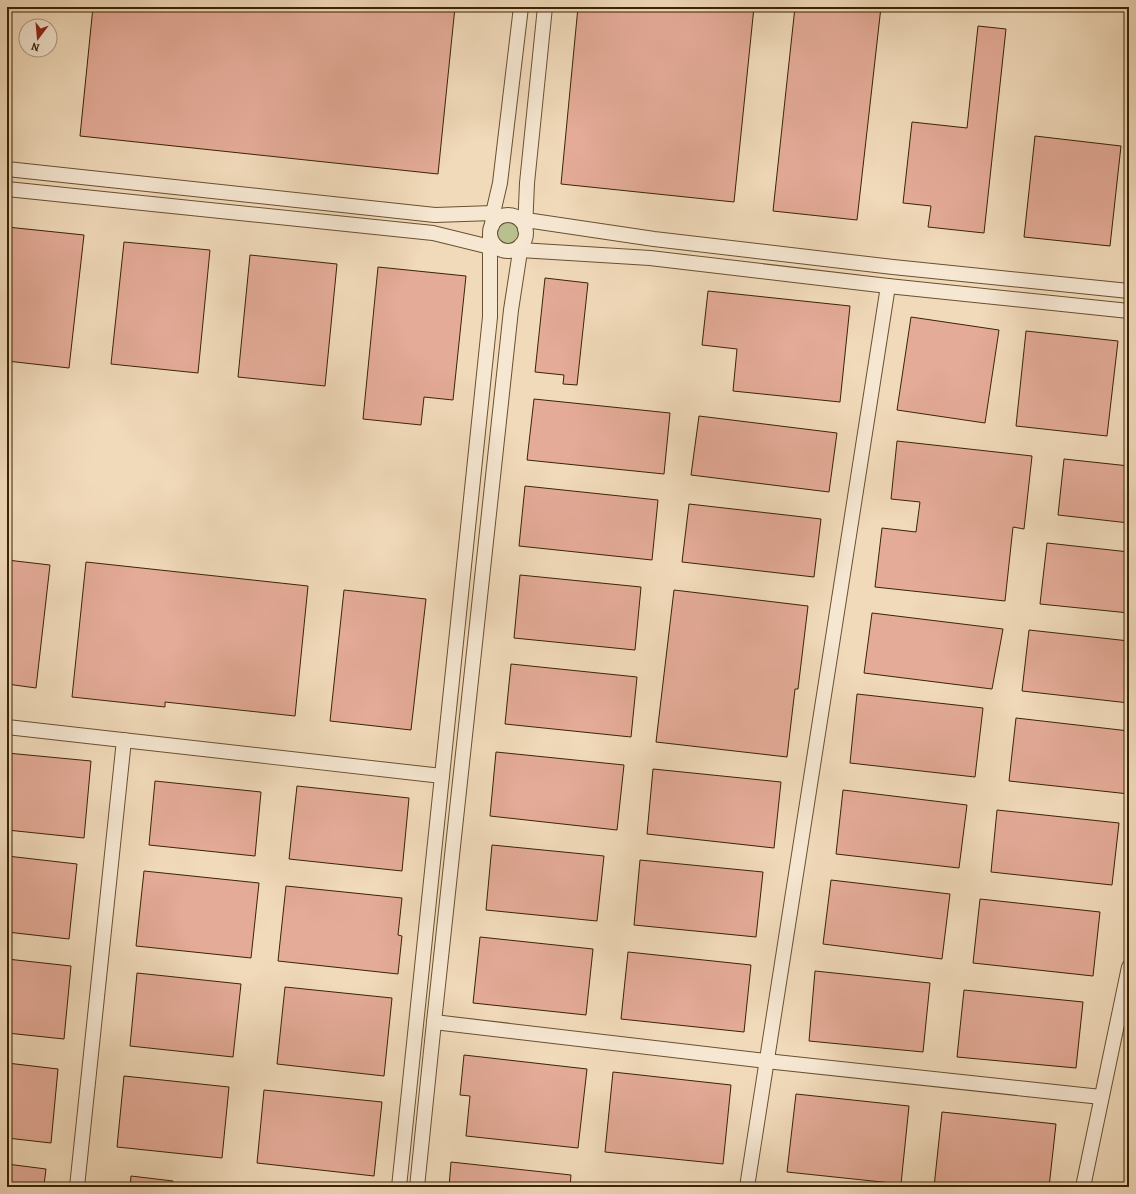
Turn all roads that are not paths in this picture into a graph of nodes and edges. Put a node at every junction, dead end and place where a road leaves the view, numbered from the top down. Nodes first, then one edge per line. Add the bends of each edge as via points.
1 (520, 7) edge
2 (545, 7) edge
3 (7, 169) edge
4 (7, 189) edge
5 (526, 225) junction
6 (491, 231) junction
7 (521, 248) junction
8 (888, 286) junction
9 (1129, 291) edge
10 (1129, 311) edge
11 (7, 727) edge
12 (124, 740) junction
13 (442, 776) junction
14 (1129, 968) edge
15 (434, 1022) junction
16 (766, 1061) junction
17 (1101, 1097) junction
18 (77, 1187) edge
19 (399, 1187) edge
20 (417, 1187) edge
21 (747, 1187) edge
22 (1082, 1187) edge

1 - 6 street via 500,183
2 - 5 street via 527,183
3 - 6 street via 435,215
4 - 6 street via 433,233
5 - 6 street via 510,216 499,218
5 - 7 street
5 - 9 street
6 - 7 street via 496,246 506,251
6 - 13 street via 490,317
7 - 8 street via 650,258
7 - 15 street via 511,310
8 - 10 street
8 - 16 street
11 - 12 street
12 - 13 street
12 - 18 street
13 - 19 street
14 - 17 street
15 - 16 street
15 - 20 street
16 - 17 street
16 - 21 street
17 - 22 street

